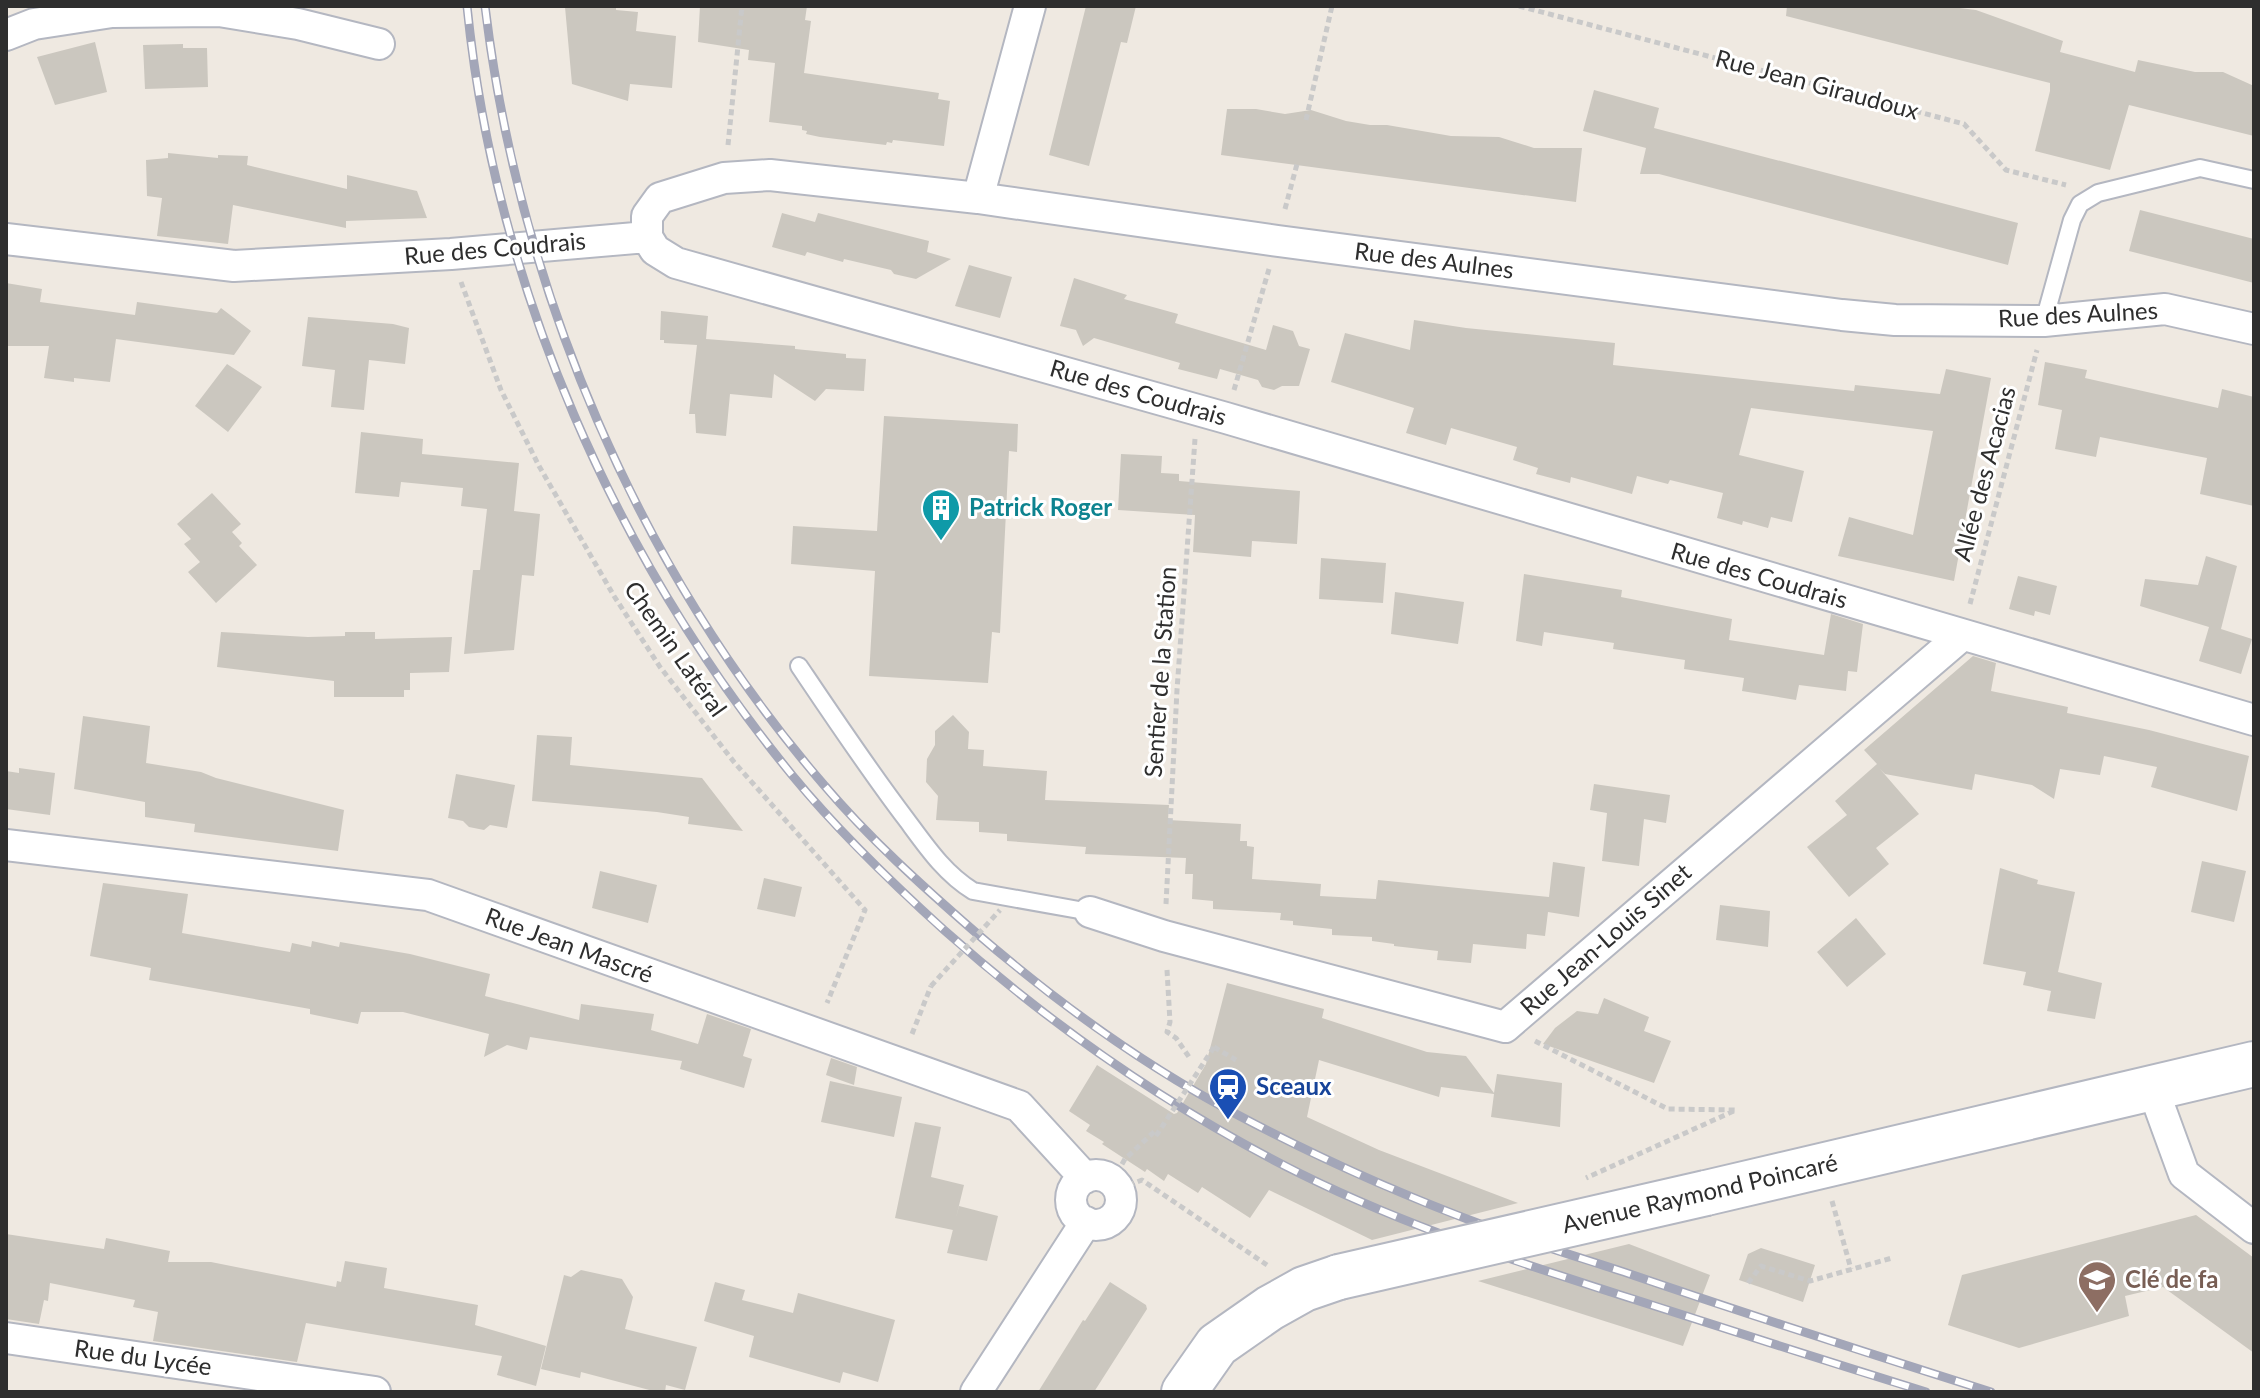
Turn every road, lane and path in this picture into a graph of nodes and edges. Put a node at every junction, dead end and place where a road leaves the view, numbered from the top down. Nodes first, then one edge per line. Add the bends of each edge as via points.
1 (742, 6) edge
2 (1030, 6) edge
3 (1332, 6) edge
4 (1519, 6) edge
5 (6, 35) edge
6 (379, 44) dead end
7 (1306, 120) dead end
8 (1297, 164) dead end
9 (724, 178) junction
10 (2254, 180) edge
11 (2098, 193) junction
12 (978, 198) junction
13 (647, 237) junction
14 (6, 239) edge
15 (1278, 241) junction
16 (451, 254) junction
17 (2044, 321) junction
18 (2254, 329) edge
19 (1211, 414) junction
20 (1961, 636) junction
21 (799, 666) dead end
22 (2254, 720) edge
23 (6, 845) edge
24 (1000, 910) dead end
25 (1090, 912) joint
26 (1164, 936) junction
27 (1169, 999) dead end
28 (1505, 1027) junction
29 (815, 1034) junction
30 (1189, 1057) dead end
31 (1236, 1060) dead end
32 (901, 1064) junction
33 (2254, 1064) edge
34 (2153, 1089) junction
35 (1105, 1182) junction
36 (1829, 1193) dead end
37 (1086, 1222) junction
38 (1575, 1223) junction
39 (2254, 1228) edge
40 (1231, 1241) dead end
41 (1892, 1258) dead end
42 (1851, 1269) junction
43 (1748, 1283) dead end
44 (6, 1338) edge
45 (375, 1392) edge
46 (976, 1392) edge
47 (1184, 1392) edge

1 - 9 path
2 - 12 street
3 - 7 path
4 - 11 path, Rue Jean Giraudoux via 1964,124 2006,170
5 - 6 street via 34,24 112,12 219,11
8 - 15 path, Sentier de la Station
9 - 12 street, Rue des Aulnes via 770,175
9 - 13 street, Rue des Aulnes via 660,198 647,216
10 - 11 lane via 2200,168
11 - 17 lane via 2080,204 2072,220
12 - 15 street, Rue des Aulnes
13 - 16 street, Rue des Coudrais
13 - 19 street, Rue des Coudrais via 655,250 676,263
14 - 16 street, Rue des Coudrais via 234,266
15 - 17 street, Rue des Aulnes via 1842,315
15 - 19 path, Sentier de la Station
16 - 29 path, Chemin Latéral via 501,390 614,596 660,667 734,762 865,910
17 - 18 street, Rue des Aulnes via 2165,309
17 - 20 path, Allée des Acacias
19 - 20 street, Rue des Coudrais
19 - 26 path, Sentier de la Station via 1177,690
20 - 22 street, Rue des Coudrais
20 - 28 street, Rue Jean-Louis Sinet
21 - 25 lane via 868,770 957,881 973,891
23 - 29 street, Rue Jean Mascré via 428,895
24 - 32 path, bridge via 931,986
25 - 26 street, Rue Jean-Louis Sinet
26 - 28 street, Rue Jean-Louis Sinet
27 - 30 path via 1167,1032
28 - 38 path via 1668,1109 1736,1110 1564,1187
29 - 32 street, Rue Jean Mascré
31 - 35 path, bridge via 1214,1047 1157,1133
32 - 35 street, Rue Jean Mascré via 1019,1106
33 - 34 street, Avenue Raymond Poincaré
34 - 38 street, Avenue Raymond Poincaré, bridge
34 - 39 street via 2184,1174
35 - 37 street via 1121,1201 1118,1212 1101,1225
35 - 37 street via 1073,1189 1072,1210
35 - 40 path via 1142,1180
36 - 42 path
37 - 46 street
38 - 47 street, Avenue Raymond Poincaré, bridge via 1304,1289 1217,1345
41 - 42 path
42 - 43 path via 1810,1281 1761,1266
44 - 45 street, Rue du Lycée

